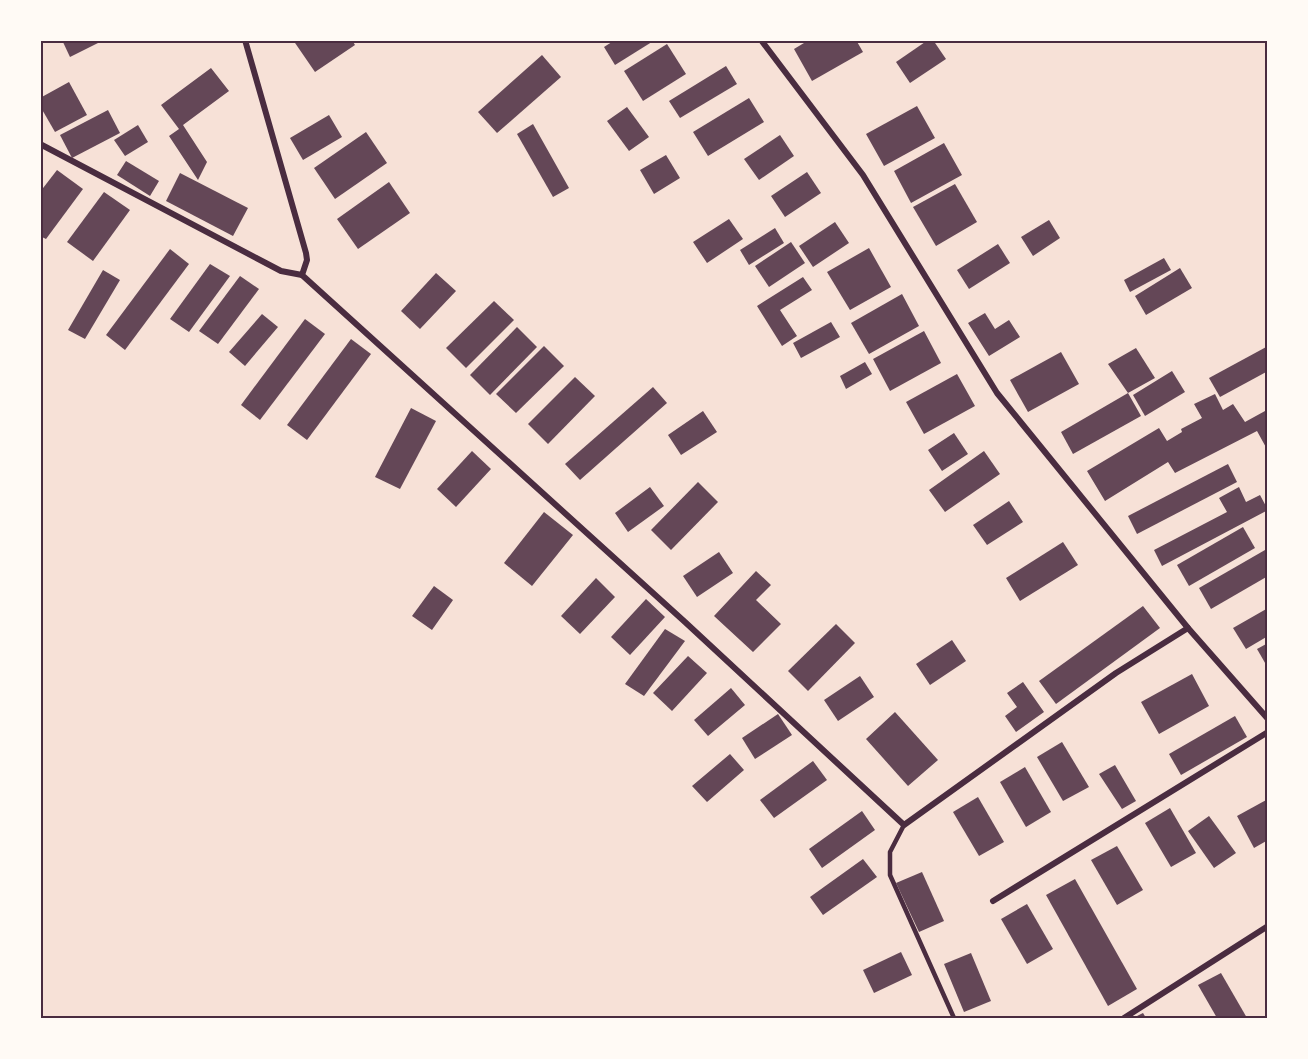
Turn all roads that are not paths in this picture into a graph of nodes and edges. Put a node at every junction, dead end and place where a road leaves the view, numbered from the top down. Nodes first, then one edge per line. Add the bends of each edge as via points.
1 (245, 40) edge
2 (761, 40) edge
3 (40, 144) edge
4 (302, 275) junction
5 (1188, 628) junction
6 (1268, 719) edge
7 (1268, 732) edge
8 (904, 825) junction
9 (993, 901) dead end
10 (1268, 926) edge
11 (954, 1018) edge
12 (1124, 1018) edge

1 - 4 street via 306,253
2 - 5 street via 863,175 997,393
3 - 4 street via 281,271
4 - 8 street
5 - 6 street
5 - 8 street via 1116,673
7 - 9 street
8 - 11 lane via 890,852 890,875
10 - 12 street

